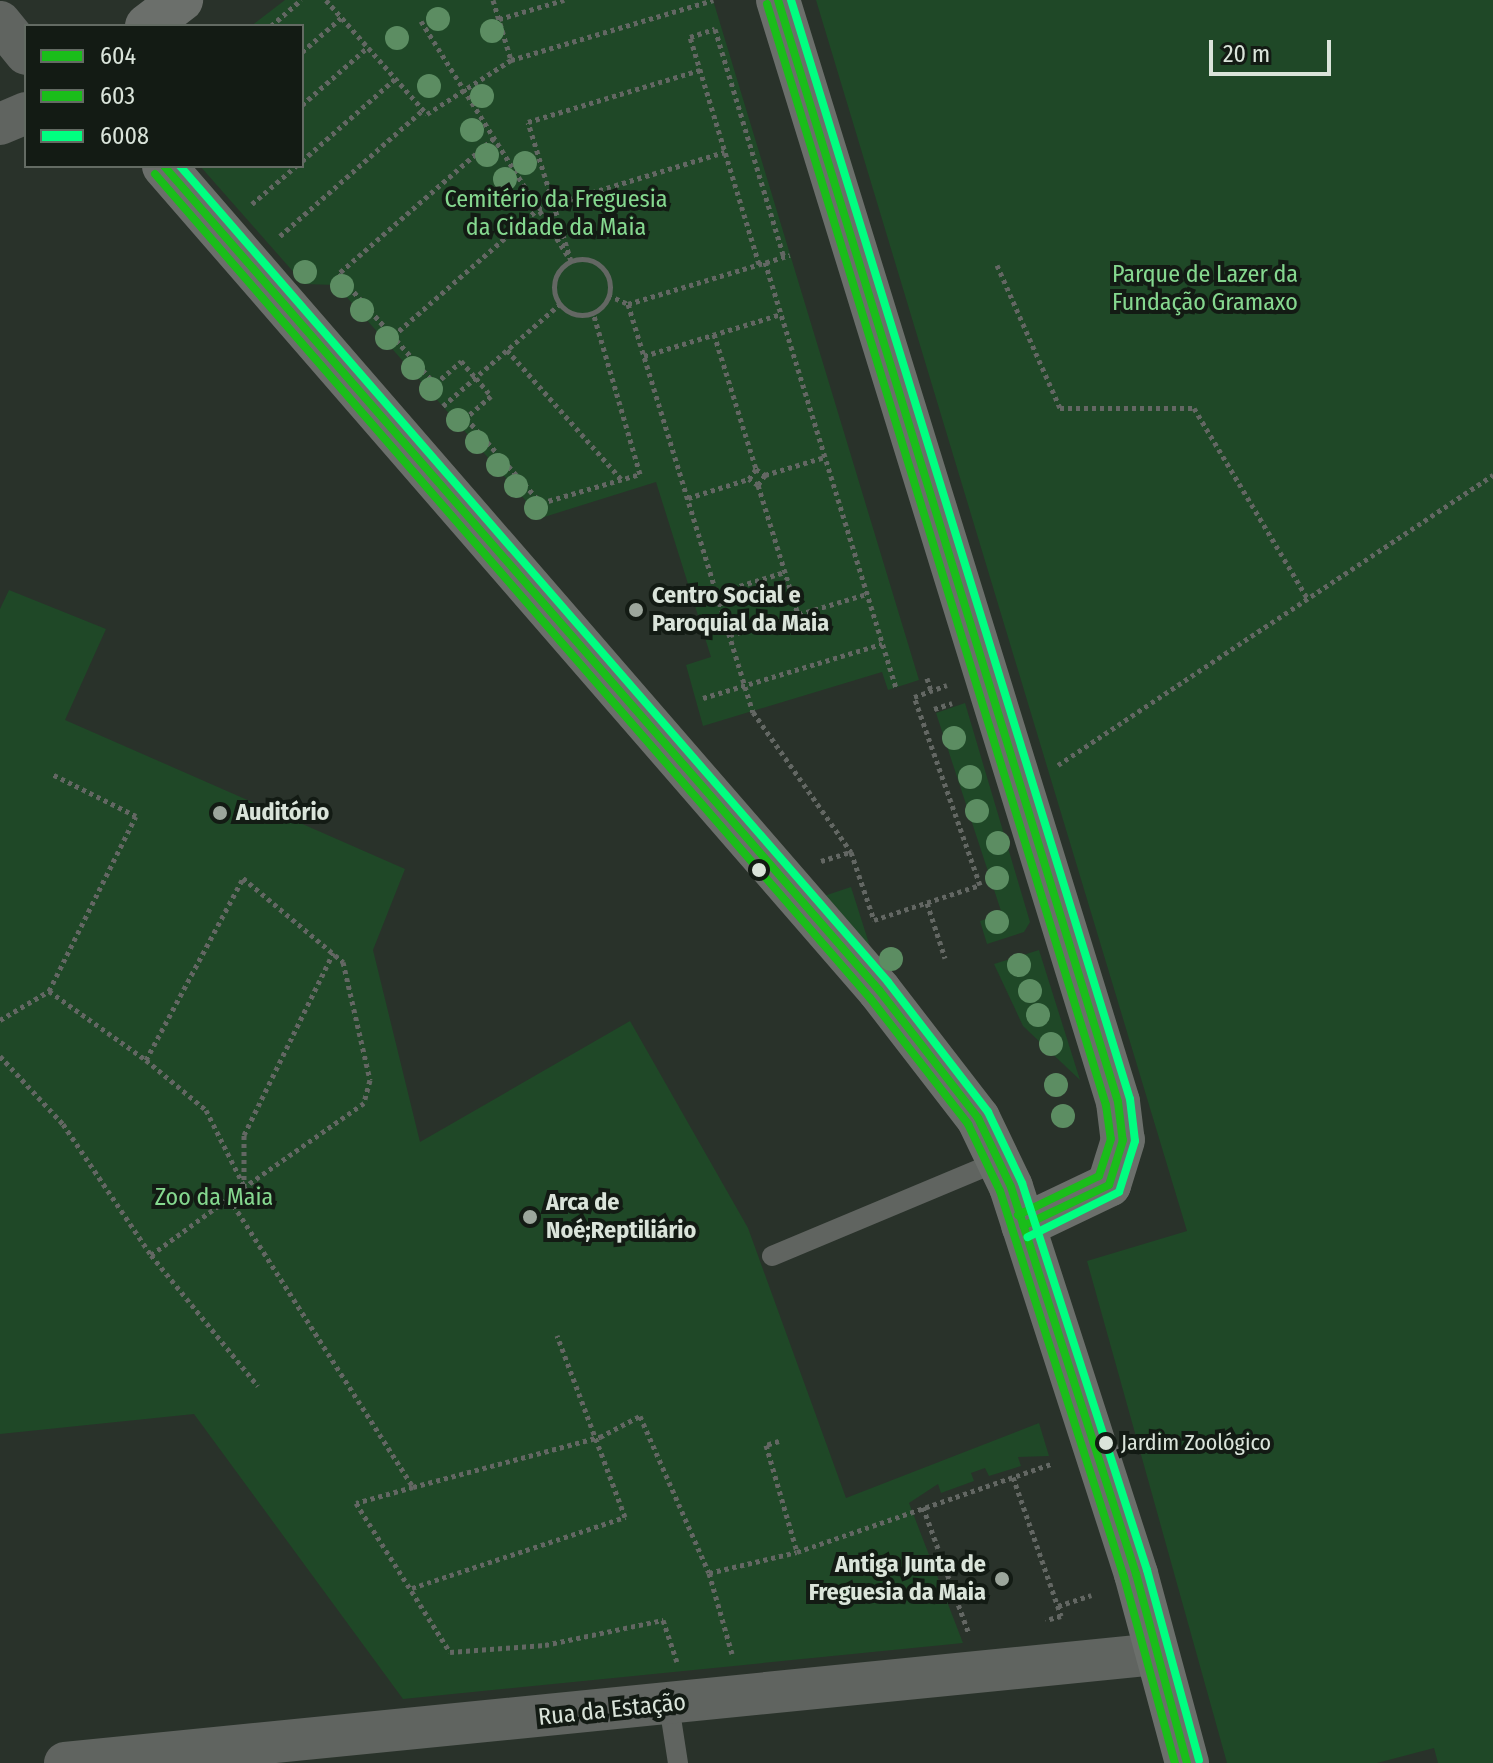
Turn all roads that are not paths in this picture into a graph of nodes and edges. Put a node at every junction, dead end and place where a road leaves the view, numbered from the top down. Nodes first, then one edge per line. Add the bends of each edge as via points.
1 (181, 0) edge
2 (778, 0) edge
3 (0, 22) edge
4 (150, 24) edge
5 (24, 52) edge
6 (24, 114) edge
7 (0, 124) edge
8 (166, 168) edge
9 (1001, 1160) junction
10 (1023, 1226) junction
11 (772, 1256) dead end
12 (1158, 1654) junction
13 (674, 1688) junction
14 (65, 1763) edge
15 (678, 1763) edge
16 (1187, 1763) edge

1 - 4 main road
2 - 10 main road via 1118,1102 1123,1140 1109,1185
3 - 5 street
6 - 7 street
8 - 9 main road via 879,990 978,1118
9 - 10 main road
9 - 11 lane
10 - 12 main road
12 - 13 street, Rua da Estação
12 - 16 main road
13 - 14 street, Rua da Estação
13 - 15 lane

